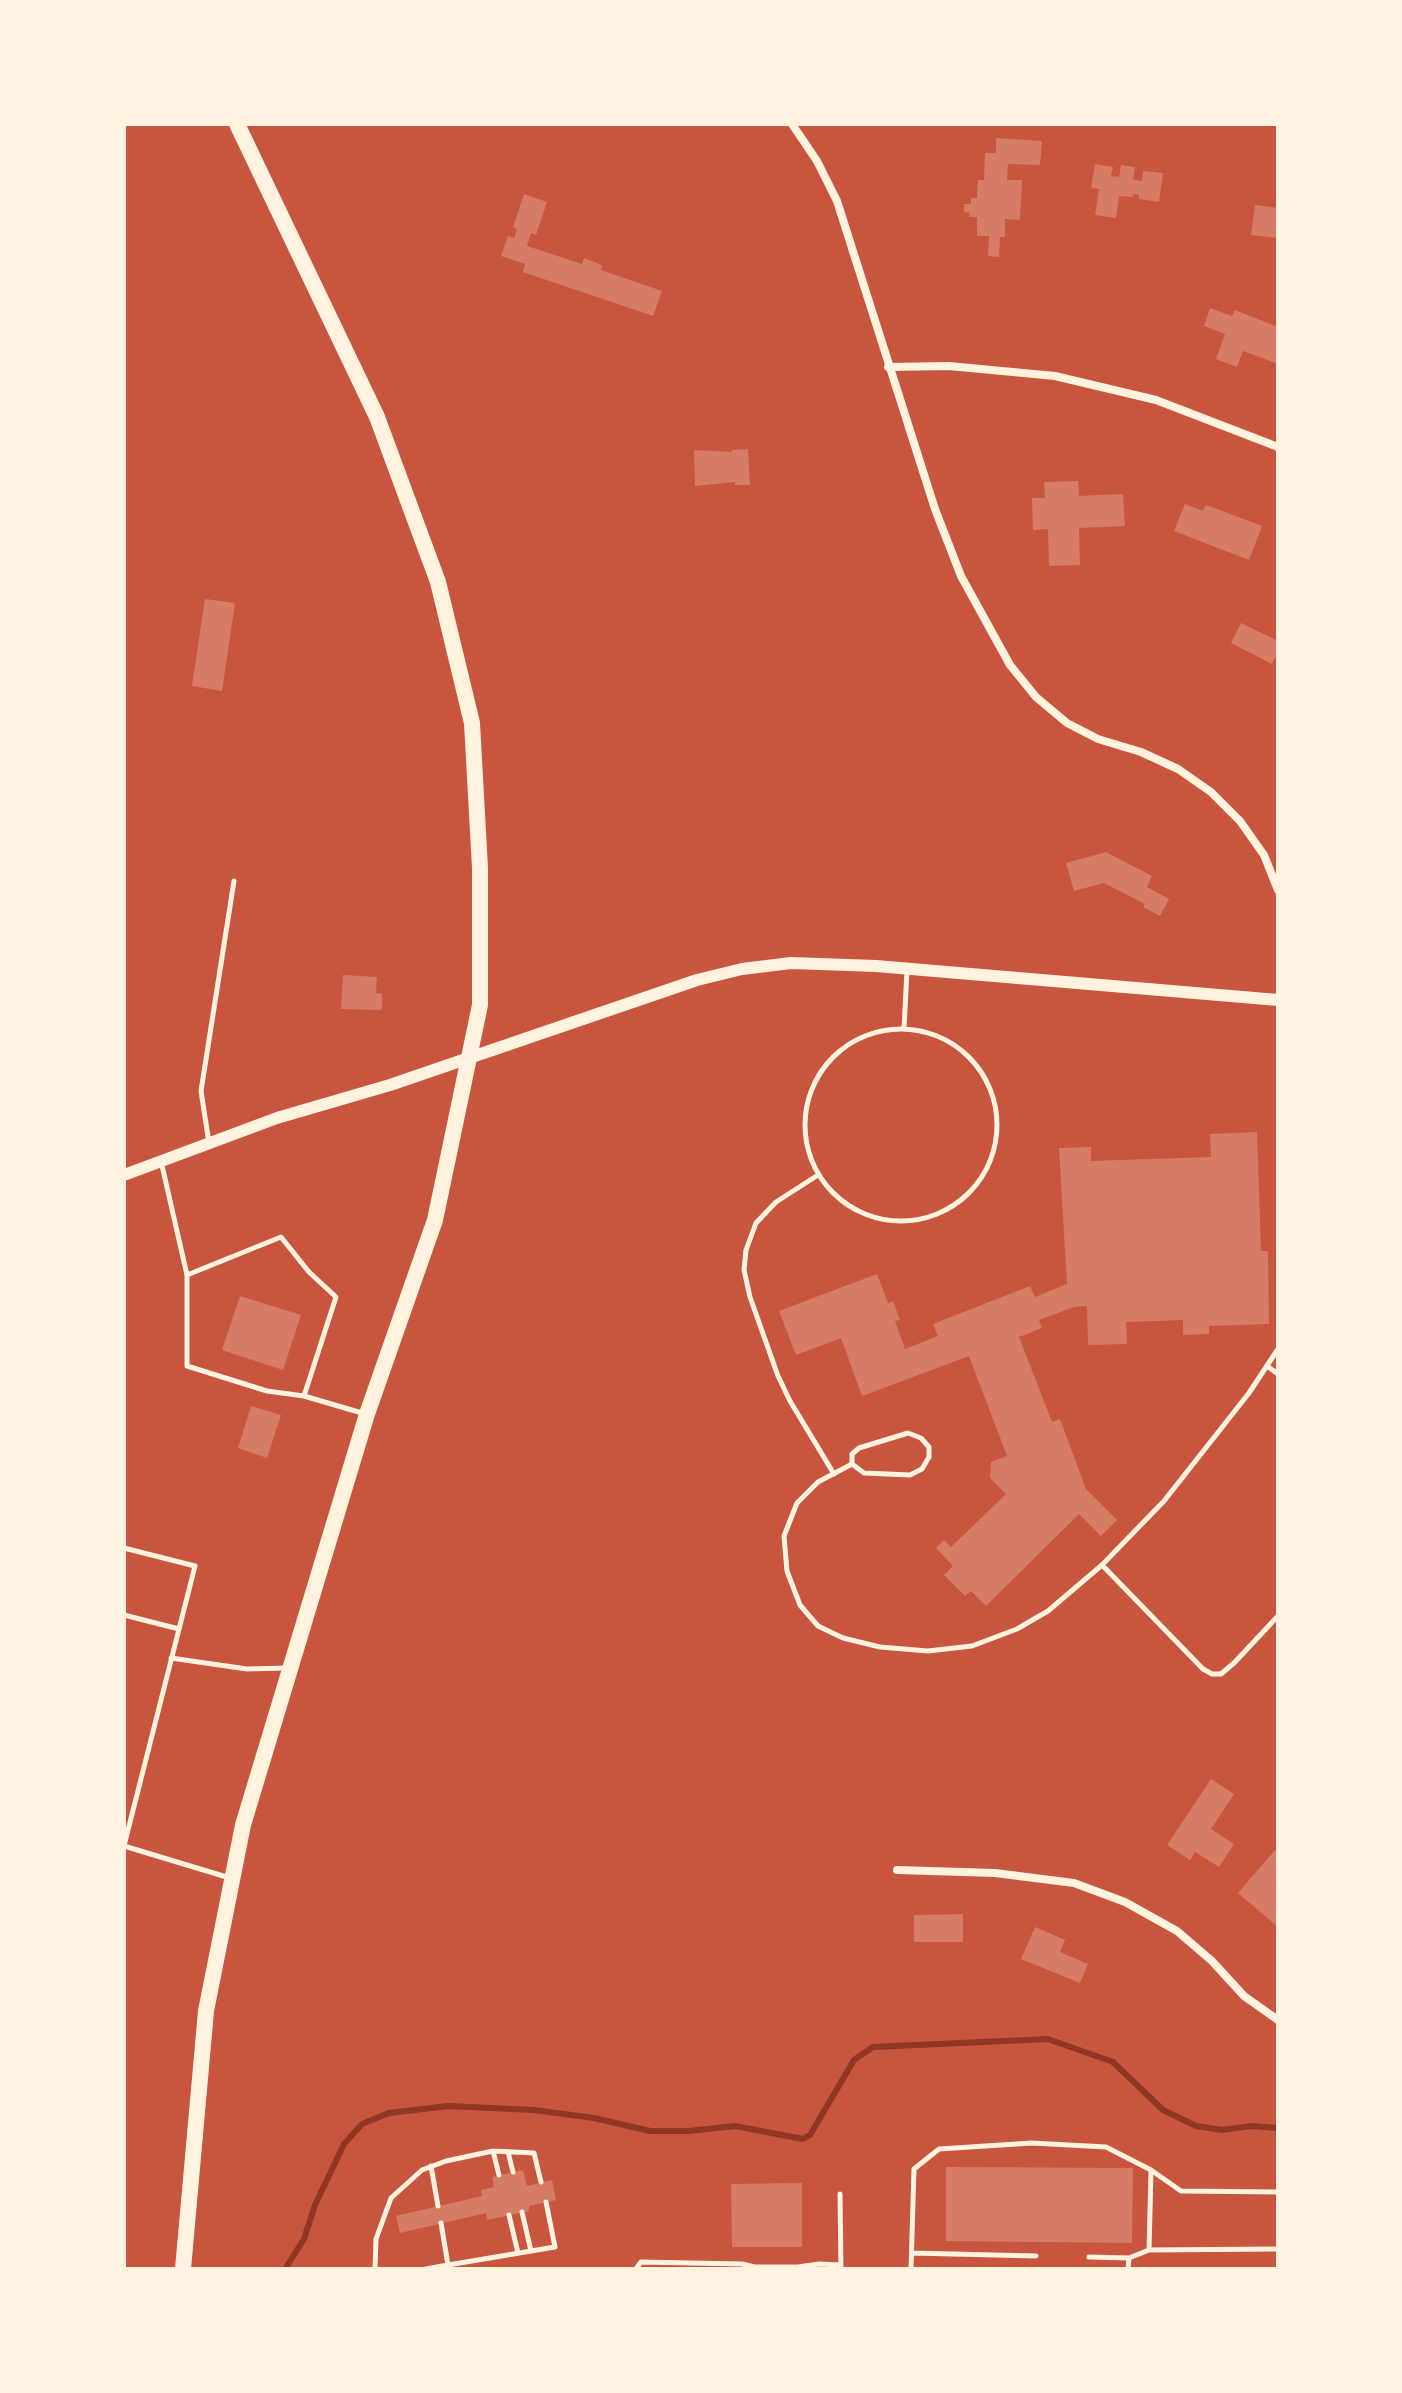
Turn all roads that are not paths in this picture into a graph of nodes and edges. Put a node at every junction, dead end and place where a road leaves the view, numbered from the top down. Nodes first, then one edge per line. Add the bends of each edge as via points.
1 (237, 124) edge
2 (792, 124) edge
3 (888, 367) junction
4 (1278, 447) edge
5 (234, 881) dead end
6 (1278, 890) edge
7 (907, 969) junction
8 (1278, 1000) edge
9 (904, 1029) junction
10 (469, 1058) junction
11 (209, 1144) junction
12 (161, 1161) junction
13 (124, 1175) edge
14 (818, 1175) junction
15 (187, 1275) junction
16 (1278, 1349) edge
17 (1267, 1366) junction
18 (1278, 1374) edge
19 (304, 1396) junction
20 (367, 1414) junction
21 (852, 1464) junction
22 (834, 1474) junction
23 (124, 1548) edge
24 (1102, 1565) junction
25 (124, 1615) edge
26 (1278, 1616) edge
27 (179, 1629) junction
28 (171, 1658) junction
29 (291, 1667) junction
30 (124, 1846) edge
31 (897, 1870) dead end
32 (232, 1879) junction
33 (1278, 2020) edge
34 (493, 2151) junction
35 (508, 2152) junction
36 (431, 2166) junction
37 (1151, 2170) junction
38 (513, 2172) dead end
39 (499, 2175) dead end
40 (541, 2182) dead end
41 (1278, 2192) edge
42 (840, 2194) dead end
43 (546, 2202) dead end
44 (438, 2206) dead end
45 (522, 2212) dead end
46 (509, 2215) dead end
47 (441, 2223) dead end
48 (1278, 2249) edge
49 (1149, 2250) junction
50 (531, 2251) junction
51 (518, 2253) junction
52 (912, 2253) junction
53 (1036, 2256) dead end
54 (1089, 2257) dead end
55 (1129, 2258) junction
56 (448, 2267) edge
57 (841, 2267) edge
58 (183, 2269) edge
59 (375, 2269) edge
60 (426, 2269) edge
61 (636, 2269) edge
62 (911, 2269) edge
63 (1128, 2269) edge

1 - 10 main road via 377,417 438,582 473,738 480,1005
2 - 3 street via 837,201
3 - 4 street via 949,366 1068,378 1156,400
3 - 6 street via 961,576 1010,665 1067,723 1178,769 1211,792 1264,855
5 - 11 lane via 201,1091
7 - 8 street
7 - 9 lane
7 - 10 street via 791,963 742,969
9 - 14 lane via 881,1030 852,1041 828,1061 812,1087 804,1116 806,1147
9 - 14 lane via 941,1037 967,1054 986,1079 998,1132 984,1174 963,1199 915,1221 869,1216 840,1200
10 - 11 street
10 - 20 main road via 435,1220
11 - 12 street
12 - 13 street
12 - 15 lane
14 - 22 lane via 776,1202 756,1223 744,1270 778,1376
15 - 19 lane via 187,1366 267,1391
15 - 19 lane via 281,1237 336,1297
16 - 17 lane
17 - 18 lane
17 - 24 lane via 1164,1501
19 - 20 lane
20 - 29 main road
21 - 21 lane via 864,1473 910,1475 922,1469 929,1447 908,1433 893,1435 859,1448 852,1454
21 - 22 lane
22 - 24 lane via 797,1503 784,1536 787,1571 800,1605 818,1626 843,1638 928,1651 972,1646 1048,1611
23 - 27 lane via 195,1566
24 - 26 lane via 1212,1674 1221,1674 1234,1663
25 - 27 lane
27 - 28 lane
28 - 29 lane via 247,1669
28 - 30 lane
29 - 32 main road
30 - 32 lane
31 - 33 street via 995,1873 1074,1883 1125,1902 1177,1931 1244,1996
32 - 58 main road via 206,2011
34 - 35 lane
34 - 36 lane
34 - 39 lane
35 - 38 lane
35 - 40 lane via 534,2153
36 - 44 lane
36 - 59 lane via 391,2198 376,2239
37 - 41 lane via 1181,2191
37 - 49 lane
37 - 52 lane via 1106,2147 1032,2143 939,2149 914,2169
42 - 57 lane
43 - 50 lane via 555,2247
45 - 50 lane
46 - 51 lane
47 - 56 lane
48 - 49 lane
49 - 55 lane
50 - 51 lane
51 - 56 lane
52 - 53 lane
52 - 62 lane
54 - 55 lane
55 - 63 lane
56 - 60 lane
57 - 61 lane via 641,2262

